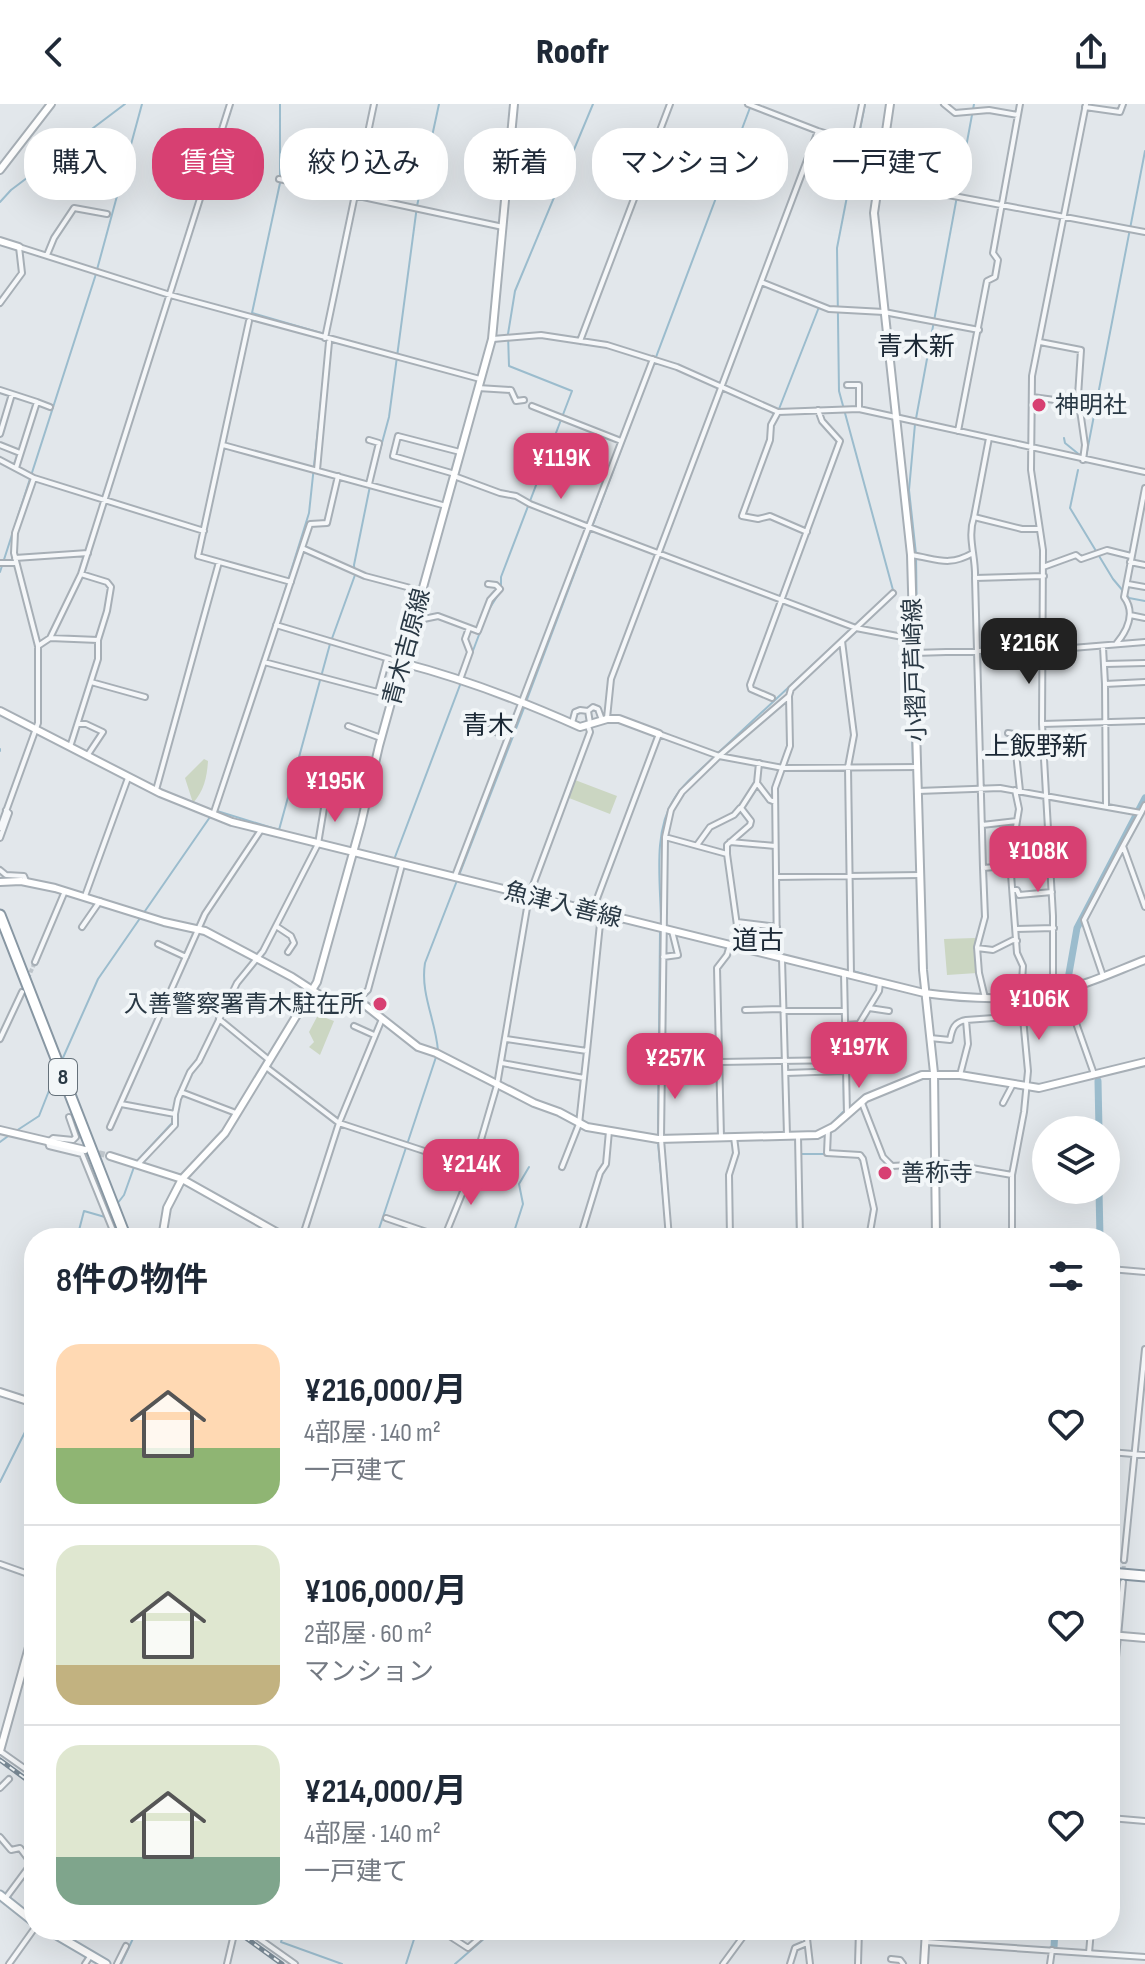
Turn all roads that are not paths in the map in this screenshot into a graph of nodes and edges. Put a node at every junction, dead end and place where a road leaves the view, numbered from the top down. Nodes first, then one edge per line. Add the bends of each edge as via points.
1 (51, 104) edge
2 (230, 104) edge
3 (374, 104) edge
4 (514, 104) edge
5 (670, 104) edge
6 (748, 104) edge
7 (862, 104) edge
8 (890, 104) edge
9 (944, 104) edge
10 (1020, 104) edge
11 (1123, 104) edge
12 (1086, 105) edge
13 (1018, 115) junction
14 (369, 128) edge
15 (810, 128) edge
16 (857, 128) edge
17 (885, 128) edge
18 (804, 168) edge
19 (0, 170) edge
20 (354, 200) edge
21 (378, 200) edge
22 (875, 200) edge
23 (972, 200) edge
24 (1002, 206) junction
25 (107, 214) dead end
26 (1064, 218) junction
27 (503, 227) junction
28 (1145, 232) edge
29 (0, 241) edge
30 (19, 247) junction
31 (47, 255) junction
32 (761, 282) junction
33 (170, 295) junction
34 (0, 303) edge
35 (884, 312) junction
36 (249, 321) dead end
37 (979, 330) junction
38 (492, 339) junction
39 (327, 340) junction
40 (580, 341) junction
41 (1040, 342) junction
42 (653, 359) junction
43 (480, 379) junction
44 (847, 385) dead end
45 (721, 387) junction
46 (478, 388) junction
47 (0, 390) edge
48 (12, 394) junction
49 (1032, 397) junction
50 (524, 400) dead end
51 (1055, 400) dead end
52 (37, 402) junction
53 (532, 406) dead end
54 (50, 407) dead end
55 (859, 409) junction
56 (818, 410) junction
57 (778, 412) junction
58 (896, 417) junction
59 (958, 431) junction
60 (0, 434) edge
61 (989, 438) junction
62 (369, 440) dead end
63 (621, 441) junction
64 (0, 445) edge
65 (223, 445) junction
66 (1031, 446) junction
67 (460, 452) junction
68 (21, 453) junction
69 (0, 460) edge
70 (1083, 460) junction
71 (16, 468) junction
72 (317, 470) junction
73 (1145, 472) edge
74 (454, 475) junction
75 (338, 476) junction
76 (34, 478) junction
77 (369, 484) junction
78 (1145, 488) edge
79 (105, 499) junction
80 (446, 506) junction
81 (974, 517) junction
82 (589, 527) junction
83 (1040, 529) junction
84 (204, 531) junction
85 (807, 532) junction
86 (302, 548) junction
87 (88, 553) junction
88 (658, 553) junction
89 (973, 553) junction
90 (911, 555) junction
91 (1131, 559) junction
92 (16, 561) junction
93 (219, 562) junction
94 (0, 563) edge
95 (1145, 565) edge
96 (1043, 567) junction
97 (81, 574) junction
98 (1044, 576) junction
99 (975, 578) junction
100 (291, 582) junction
101 (488, 584) dead end
102 (1127, 584) junction
103 (1145, 587) edge
104 (422, 591) junction
105 (893, 593) dead end
106 (781, 600) junction
107 (1130, 615) junction
108 (1145, 618) edge
109 (414, 621) junction
110 (276, 625) junction
111 (469, 628) junction
112 (856, 628) junction
113 (50, 638) junction
114 (913, 639) junction
115 (98, 640) junction
116 (842, 641) junction
117 (1145, 642) edge
118 (38, 646) junction
119 (1114, 646) junction
120 (1103, 647) junction
121 (1044, 649) junction
122 (914, 653) junction
123 (977, 653) junction
124 (387, 659) junction
125 (264, 662) junction
126 (403, 663) junction
127 (1145, 663) edge
128 (1105, 664) junction
129 (461, 677) junction
130 (91, 682) junction
131 (1145, 682) edge
132 (1105, 684) junction
133 (378, 692) junction
134 (789, 696) junction
135 (145, 697) dead end
136 (394, 697) junction
137 (772, 698) dead end
138 (522, 700) junction
139 (0, 711) edge
140 (588, 711) junction
141 (605, 720) junction
142 (1145, 721) edge
143 (1106, 722) junction
144 (572, 723) junction
145 (78, 724) junction
146 (1042, 724) junction
147 (348, 726) dead end
148 (481, 726) dead end
149 (590, 726) junction
150 (36, 730) junction
151 (1008, 733) dead end
152 (659, 734) junction
153 (508, 737) junction
154 (381, 738) junction
155 (70, 747) junction
156 (87, 756) junction
157 (719, 756) junction
158 (759, 763) junction
159 (848, 767) junction
160 (918, 767) junction
161 (783, 768) junction
162 (128, 777) junction
163 (757, 783) junction
164 (981, 788) junction
165 (156, 790) junction
166 (1018, 790) junction
167 (918, 791) junction
168 (326, 796) dead end
169 (1046, 796) junction
170 (775, 802) junction
171 (1145, 805) edge
172 (1106, 806) junction
173 (741, 808) junction
174 (6, 810) junction
175 (1141, 813) junction
176 (213, 815) junction
177 (1017, 821) junction
178 (982, 825) junction
179 (0, 828) edge
180 (261, 830) junction
181 (665, 837) junction
182 (0, 838) edge
183 (730, 842) junction
184 (318, 844) junction
185 (697, 845) junction
186 (775, 846) junction
187 (1123, 846) junction
188 (353, 854) junction
189 (727, 854) junction
190 (1051, 862) junction
191 (402, 865) junction
192 (1010, 867) junction
193 (983, 868) junction
194 (0, 870) edge
195 (920, 875) junction
196 (850, 876) junction
197 (776, 877) junction
198 (454, 878) junction
199 (26, 881) junction
200 (0, 882) edge
201 (1013, 890) junction
202 (65, 891) junction
203 (1052, 892) junction
204 (85, 896) junction
205 (529, 896) junction
206 (100, 901) junction
207 (1145, 907) edge
208 (592, 912) junction
209 (601, 914) junction
210 (0, 915) edge
211 (737, 922) junction
212 (276, 926) junction
213 (82, 927) dead end
214 (777, 927) junction
215 (1054, 928) junction
216 (198, 929) junction
217 (664, 929) junction
218 (1016, 929) junction
219 (672, 931) junction
220 (1017, 941) junction
221 (158, 944) dead end
222 (730, 945) junction
223 (740, 948) junction
224 (977, 948) junction
225 (288, 952) dead end
226 (186, 957) junction
227 (663, 957) junction
228 (780, 958) junction
229 (255, 959) junction
230 (1145, 960) edge
231 (35, 962) tunnel mouth
232 (847, 974) junction
233 (1103, 976) junction
234 (881, 982) junction
235 (1064, 989) junction
236 (313, 991) junction
237 (22, 992) dead end
238 (1053, 992) junction
239 (924, 993) junction
240 (1021, 997) junction
241 (985, 998) junction
242 (355, 1002) junction
243 (869, 1008) junction
244 (745, 1010) dead end
245 (783, 1010) junction
246 (844, 1011) junction
247 (889, 1011) dead end
248 (1023, 1016) junction
249 (219, 1019) junction
250 (382, 1019) junction
251 (966, 1020) junction
252 (845, 1025) junction
253 (354, 1026) dead end
254 (374, 1035) junction
255 (930, 1038) junction
256 (0, 1039) edge
257 (506, 1039) junction
258 (587, 1051) junction
259 (786, 1060) junction
260 (845, 1060) junction
261 (1145, 1062) edge
262 (267, 1063) junction
263 (502, 1063) junction
264 (662, 1063) junction
265 (719, 1063) junction
266 (845, 1071) junction
267 (786, 1073) junction
268 (934, 1073) junction
269 (960, 1075) junction
270 (1095, 1076) junction
271 (584, 1078) junction
272 (1013, 1084) junction
273 (497, 1085) junction
274 (1027, 1087) junction
275 (181, 1092) junction
276 (861, 1101) junction
277 (1003, 1103) dead end
278 (121, 1104) junction
279 (236, 1113) junction
280 (175, 1114) junction
281 (847, 1114) junction
282 (69, 1117) dead end
283 (339, 1123) junction
284 (579, 1124) junction
285 (110, 1127) dead end
286 (0, 1130) edge
287 (828, 1130) junction
288 (609, 1131) junction
289 (787, 1135) junction
290 (798, 1136) junction
291 (721, 1137) junction
292 (734, 1137) junction
293 (661, 1139) junction
294 (48, 1142) junction
295 (85, 1150) tunnel mouth
296 (110, 1156) tunnel mouth
297 (936, 1163) junction
298 (138, 1164) junction
299 (473, 1167) junction
300 (562, 1167) dead end
301 (1012, 1175) junction
302 (182, 1179) junction
303 (386, 1218) dead end
304 (112, 1228) edge
305 (122, 1228) edge
306 (164, 1228) edge
307 (269, 1228) edge
308 (305, 1228) edge
309 (415, 1228) edge
310 (448, 1228) edge
311 (583, 1228) edge
312 (668, 1228) edge
313 (730, 1228) edge
314 (800, 1228) edge
315 (871, 1228) edge
316 (936, 1228) edge
317 (1012, 1228) edge
318 (1120, 1270) edge
319 (1145, 1272) edge
320 (1145, 1349) edge
321 (0, 1392) edge
322 (24, 1400) edge
323 (1120, 1453) edge
324 (1135, 1454) junction
325 (1145, 1455) edge
326 (1124, 1560) tunnel mouth
327 (0, 1564) edge
328 (24, 1572) edge
329 (1120, 1574) edge
330 (1145, 1576) edge
331 (1123, 1582) tunnel mouth
332 (1120, 1600) edge
333 (1120, 1636) edge
334 (1145, 1638) edge
335 (24, 1666) edge
336 (0, 1751) edge
337 (24, 1768) edge
338 (9, 1779) dead end
339 (0, 1788) edge
340 (1120, 1819) edge
341 (1145, 1821) edge
342 (0, 1837) edge
343 (24, 1852) edge
344 (24, 1872) edge
345 (2, 1898) edge
346 (24, 1914) edge
347 (26, 1940) edge
348 (65, 1940) edge
349 (233, 1940) edge
350 (261, 1940) edge
351 (456, 1940) edge
352 (477, 1940) edge
353 (741, 1940) edge
354 (807, 1940) edge
355 (859, 1940) edge
356 (1090, 1940) edge
357 (926, 1942) joint
358 (807, 1943) junction
359 (126, 1946) dead end
360 (1052, 1950) junction
361 (1089, 1953) junction
362 (1098, 1953) junction
363 (91, 1955) junction
364 (1145, 1957) edge
365 (891, 1959) dead end
366 (9, 1964) edge
367 (85, 1964) edge
368 (106, 1964) edge
369 (117, 1964) edge
370 (227, 1964) edge
371 (295, 1964) edge
372 (723, 1964) edge
373 (790, 1964) edge
374 (810, 1964) edge
375 (858, 1964) edge
376 (903, 1964) edge
377 (924, 1964) edge
378 (1050, 1964) edge
379 (1099, 1964) edge

1 - 19 main road
2 - 33 street
3 - 14 street
4 - 27 main road, 青木吉原線
5 - 40 street
6 - 15 street
7 - 16 street
8 - 17 main road, 小摺戸芦崎線
9 - 13 street via 955,113 989,110
10 - 13 street
11 - 12 street via 1120,112
12 - 26 street
13 - 24 street
18 - 32 street
20 - 39 street
21 - 27 street
22 - 35 main road, 小摺戸芦崎線
23 - 24 street
24 - 26 street
24 - 37 street via 993,253 998,260 995,277 987,281
25 - 31 street via 74,208
26 - 28 street
26 - 41 street
27 - 38 main road, 青木吉原線
29 - 30 main road
30 - 31 street
30 - 34 street via 22,273
31 - 33 street
32 - 35 street via 829,309
32 - 45 street
33 - 39 street
33 - 79 street
35 - 37 street
35 - 58 main road, 小摺戸芦崎線
36 - 65 street
37 - 59 street
38 - 40 street via 541,335
38 - 43 main road, 青木吉原線
39 - 43 street
39 - 72 street
40 - 42 street
41 - 49 street
41 - 70 street via 1081,350
42 - 45 street
42 - 63 street
43 - 46 main road, 青木吉原線
44 - 55 street via 859,385
45 - 57 street
45 - 88 street
46 - 50 street via 511,390 516,401
46 - 67 main road, 青木吉原線
47 - 48 street
48 - 52 street
48 - 60 street
49 - 51 street
49 - 66 street
52 - 54 street
52 - 68 street
53 - 63 street
55 - 56 street
55 - 58 street
56 - 57 street
56 - 85 street via 840,441
57 - 85 street via 742,516 770,516
58 - 59 street
58 - 90 main road, 小摺戸芦崎線
59 - 61 street
61 - 66 street
61 - 81 street
62 - 77 street via 379,443
63 - 82 street
64 - 68 street
65 - 72 street
65 - 84 street
66 - 70 street
66 - 83 street
67 - 74 main road, 青木吉原線
67 - 74 street via 398,436 393,456
68 - 71 street
69 - 71 street
70 - 73 street
71 - 76 street
72 - 75 street
74 - 80 main road, 青木吉原線
74 - 82 street
75 - 77 street
75 - 86 street via 327,523 310,524
76 - 79 street
76 - 92 street via 15,533
77 - 80 street
78 - 91 street
79 - 84 street
79 - 87 street
80 - 104 main road, 青木吉原線
81 - 83 street
81 - 89 street via 969,533
82 - 88 street
82 - 138 street
83 - 96 street
84 - 93 street via 198,556
85 - 106 street
86 - 100 street
86 - 104 street via 365,576
87 - 92 street
87 - 97 street
88 - 106 street
88 - 141 street via 611,679
89 - 90 street via 943,562
89 - 99 street
90 - 114 main road, 小摺戸芦崎線
91 - 95 street
91 - 96 street via 1107,550
91 - 102 street
92 - 94 street
92 - 118 street
93 - 100 street
93 - 165 street
96 - 98 street
97 - 113 street
97 - 115 street via 111,587
98 - 99 street
98 - 121 street
99 - 123 street
100 - 110 street
101 - 111 street via 500,589 478,631
102 - 103 street
102 - 107 street via 1124,597
104 - 109 main road, 青木吉原線
105 - 112 street
106 - 112 street
106 - 137 street via 750,685
107 - 108 street
107 - 119 street
109 - 111 street via 438,616
109 - 126 main road, 青木吉原線
110 - 124 street
110 - 125 street
111 - 129 street via 465,639 470,652
112 - 114 street
112 - 116 street
113 - 115 street
113 - 118 street
114 - 122 main road, 小摺戸芦崎線
115 - 130 street
116 - 134 street
116 - 159 street via 854,735
117 - 119 street
118 - 150 street
119 - 120 street
120 - 121 street
120 - 128 street
121 - 123 street
121 - 146 street
122 - 123 street
122 - 160 main road, 小摺戸芦崎線
123 - 164 street
124 - 126 street
124 - 133 street
125 - 133 street
125 - 176 street
126 - 129 main road
126 - 136 main road, 青木吉原線
127 - 128 street
128 - 132 street
129 - 138 main road
130 - 135 street
130 - 145 street
131 - 132 street
132 - 143 street
133 - 136 street
134 - 157 street
134 - 161 street via 790,746
136 - 154 main road, 青木吉原線
138 - 144 main road
138 - 153 street
139 - 150 main road, 魚津入善線
140 - 141 street via 598,709
140 - 144 street via 577,710
140 - 149 street
141 - 149 main road
141 - 152 main road via 619,719
142 - 143 street
143 - 146 street
143 - 172 street
144 - 149 main road
145 - 155 street
145 - 156 street via 103,732
146 - 169 street
147 - 154 street
148 - 153 street
149 - 205 street
150 - 155 main road, 魚津入善線
150 - 174 street
151 - 166 street via 1014,734
152 - 157 street
152 - 208 street
153 - 198 street
154 - 188 main road, 青木吉原線
155 - 156 main road, 魚津入善線
156 - 162 main road, 魚津入善線
157 - 158 street
157 - 181 street via 678,797
158 - 161 street
158 - 163 street
159 - 160 street
159 - 161 street
159 - 196 street
160 - 167 main road, 小摺戸芦崎線
161 - 170 street
162 - 165 main road, 魚津入善線
162 - 204 street
163 - 170 street
163 - 173 street
164 - 166 street
164 - 167 street
164 - 178 street
165 - 176 main road, 魚津入善線
166 - 169 street
166 - 177 street
167 - 195 main road, 小摺戸芦崎線
168 - 184 street
169 - 172 street
169 - 190 street
170 - 186 street
171 - 175 street
172 - 175 street
173 - 183 street via 750,825
173 - 185 street via 710,827
174 - 179 street
174 - 182 street
175 - 187 street
176 - 180 main road, 魚津入善線
177 - 178 street
177 - 192 street
178 - 193 street
180 - 184 main road, 魚津入善線
180 - 216 street
181 - 185 street
181 - 217 street
183 - 186 street
183 - 189 street
184 - 188 main road, 魚津入善線
184 - 212 street
185 - 189 street
186 - 197 street
187 - 207 street
187 - 233 street via 1084,920
188 - 191 main road, 魚津入善線
188 - 236 main road, 青木吉原線
189 - 211 street
190 - 192 street
190 - 203 street
191 - 198 main road, 魚津入善線
191 - 242 street via 368,990
192 - 193 street
192 - 201 street
193 - 224 street via 985,917
194 - 199 street
195 - 196 street
195 - 239 main road, 小摺戸芦崎線
196 - 197 street
196 - 232 street
197 - 214 street
198 - 205 main road, 魚津入善線
199 - 200 main road
199 - 202 main road
201 - 203 street via 1019,895
201 - 218 street
202 - 204 main road
202 - 231 street
203 - 215 street
204 - 206 main road
205 - 208 main road, 魚津入善線
205 - 257 street
206 - 213 street
206 - 216 main road
208 - 209 main road, 魚津入善線
209 - 217 main road, 魚津入善線
209 - 258 street
210 - 305 highway, 8
211 - 214 street
211 - 223 street
212 - 225 street via 291,936 294,943
212 - 229 street
214 - 228 street
215 - 218 street
215 - 238 street
216 - 226 street
216 - 229 main road
217 - 219 main road, 魚津入善線
217 - 227 street
218 - 220 street
219 - 222 main road, 魚津入善線
219 - 227 street via 678,955
220 - 224 street via 993,950
220 - 240 street via 1023,966
221 - 226 street
222 - 223 main road, 魚津入善線
222 - 265 street via 717,968
223 - 228 main road, 魚津入善線
224 - 241 street
226 - 278 street
227 - 264 street
228 - 232 main road, 魚津入善線
228 - 245 street
229 - 236 main road
229 - 249 street
230 - 233 main road, 魚津入善線
232 - 234 main road, 魚津入善線
232 - 246 street
233 - 235 main road, 魚津入善線
234 - 239 main road, 魚津入善線
234 - 243 street
235 - 238 main road, 魚津入善線
235 - 270 street
236 - 242 main road via 329,1001
236 - 262 main road, 青木吉原線
237 - 256 street
238 - 240 main road, 魚津入善線
239 - 241 main road, 魚津入善線
239 - 255 main road, 小摺戸芦崎線
240 - 241 main road, 魚津入善線
240 - 248 street
242 - 250 main road
243 - 247 street
243 - 252 street via 859,1024
244 - 245 street
245 - 246 street
245 - 259 street
246 - 252 street
248 - 251 street
248 - 274 street
249 - 262 street
249 - 275 street
250 - 254 street
250 - 273 main road via 418,1047
251 - 255 street via 952,1028 950,1040
251 - 269 street via 968,1044
252 - 260 street
253 - 254 street
254 - 283 street
255 - 268 main road, 小摺戸芦崎線
257 - 258 street
257 - 263 street
258 - 271 street
259 - 260 street
259 - 265 street
259 - 267 street
260 - 266 street
261 - 270 main road
262 - 279 main road, 青木吉原線
262 - 283 street
263 - 271 street
263 - 273 street
264 - 265 street
264 - 293 street
265 - 291 street
266 - 267 street
266 - 281 street
267 - 289 street
268 - 269 main road
268 - 276 main road
268 - 297 main road, 小摺戸芦崎線
269 - 272 main road
270 - 274 main road
271 - 284 street
272 - 274 main road
272 - 277 street
273 - 284 main road
273 - 299 street
274 - 301 street
275 - 279 street
275 - 280 street
276 - 281 main road
276 - 297 street via 887,1163
278 - 280 street
278 - 285 street
279 - 302 main road, 青木吉原線 via 225,1133
280 - 298 street via 175,1125
281 - 287 main road
282 - 294 street via 76,1137
283 - 299 street
283 - 308 street
284 - 288 main road
284 - 300 street
286 - 294 main road
287 - 290 main road
287 - 315 street via 827,1153 863,1159 874,1209
288 - 293 main road
288 - 311 street via 606,1164
289 - 290 main road
289 - 292 main road
290 - 314 street
291 - 292 main road
291 - 293 main road
292 - 313 street
293 - 312 street
294 - 295 main road
294 - 304 street via 82,1154
296 - 298 main road
297 - 301 street
297 - 316 main road, 小摺戸芦崎線
298 - 302 main road
299 - 310 street
301 - 317 street
302 - 306 main road, 青木吉原線
302 - 307 main road
303 - 309 street
318 - 319 street
320 - 324 street
321 - 322 main road
323 - 324 street
324 - 325 street
324 - 326 street
327 - 328 street
329 - 330 highway
331 - 332 street
333 - 334 main road
335 - 336 main road
336 - 337 street
338 - 339 street
340 - 341 street
342 - 343 street via 11,1850
344 - 345 street
345 - 346 main road
347 - 366 street
348 - 363 main road
349 - 370 street
350 - 371 street
351 - 352 street via 468,1948
353 - 372 street
354 - 358 street
355 - 375 street
356 - 361 street
357 - 360 street
357 - 377 main road
358 - 373 street via 795,1948
358 - 374 street
359 - 369 street
360 - 361 street
360 - 378 street
361 - 362 street
362 - 364 street
362 - 379 street
363 - 367 street
363 - 368 main road
365 - 376 street

